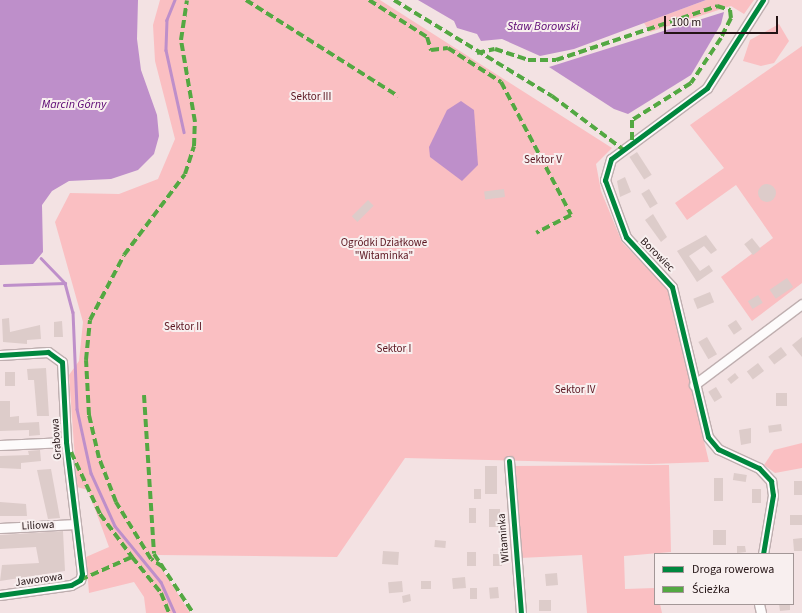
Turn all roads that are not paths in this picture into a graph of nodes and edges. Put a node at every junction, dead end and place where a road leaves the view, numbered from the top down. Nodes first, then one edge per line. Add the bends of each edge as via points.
1 (763, 0) edge
2 (802, 304) edge
3 (0, 355) edge
4 (694, 385) junction
5 (66, 442) junction
6 (0, 444) edge
7 (509, 461) dead end
8 (76, 524) junction
9 (0, 528) edge
10 (763, 553) edge
11 (80, 580) joint
12 (0, 595) edge
13 (521, 613) edge

1 - 4 street, Borowiec via 707,88 614,157 606,172 606,186 624,232 672,287
2 - 4 street
3 - 5 street, Grabowa via 48,352 62,362
4 - 10 street, Borowiec via 712,443 723,452 759,468 771,481 773,495
5 - 6 street
5 - 8 street, Grabowa
7 - 13 street, Witaminka
8 - 9 street, Liliowa
8 - 11 street, Grabowa
11 - 12 street, Jaworowa via 71,585

